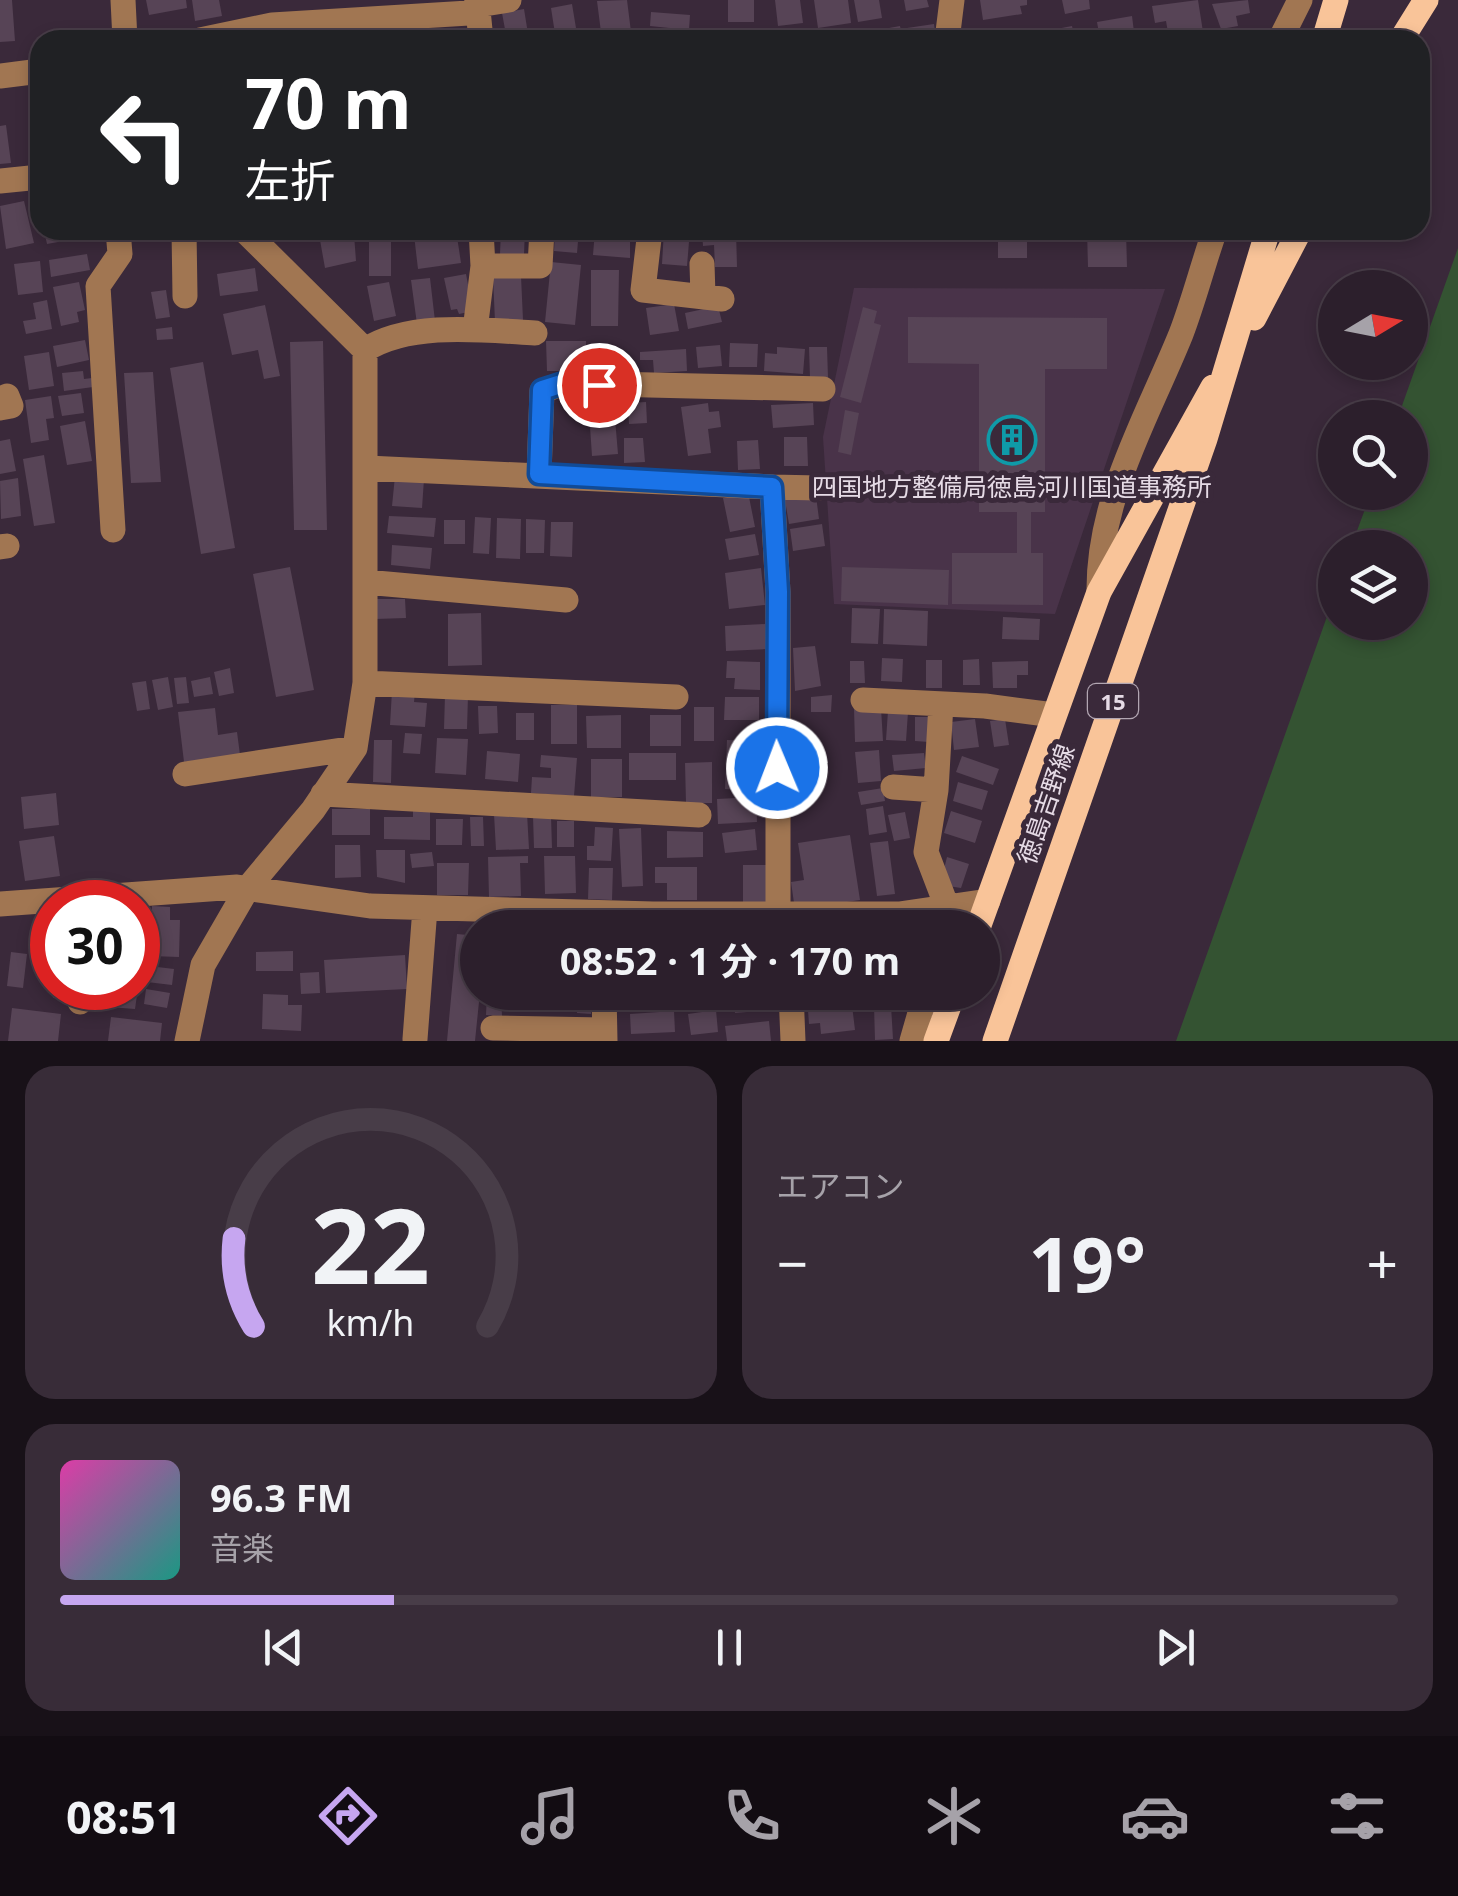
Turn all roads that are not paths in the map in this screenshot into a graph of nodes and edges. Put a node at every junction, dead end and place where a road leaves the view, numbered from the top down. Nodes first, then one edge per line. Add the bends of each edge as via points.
1 (122, 0) edge
2 (508, 0) edge
3 (952, 0) edge
4 (1300, 0) edge
5 (1336, 0) edge
6 (1426, 0) edge
7 (478, 2) edge
8 (124, 30) edge
9 (248, 30) edge
10 (480, 30) edge
11 (948, 30) edge
12 (1285, 30) edge
13 (1327, 30) edge
14 (1407, 30) edge
15 (30, 72) edge
16 (0, 76) edge
17 (30, 178) edge
18 (0, 182) edge
19 (119, 240) edge
20 (184, 240) edge
21 (254, 240) edge
22 (481, 240) edge
23 (541, 240) edge
24 (649, 240) edge
25 (1212, 240) edge
26 (1265, 240) edge
27 (1295, 240) edge
28 (702, 264) dead end
29 (483, 266) junction
30 (185, 296) dead end
31 (475, 330) junction
32 (534, 333) dead end
33 (364, 350) junction
34 (1231, 360) junction
35 (824, 389) dead end
36 (366, 468) junction
37 (539, 474) junction
38 (772, 487) junction
39 (820, 488) dead end
40 (113, 530) dead end
41 (366, 582) junction
42 (1100, 592) junction
43 (566, 600) dead end
44 (365, 683) junction
45 (676, 698) dead end
46 (863, 700) dead end
47 (941, 704) junction
48 (1054, 715) junction
49 (355, 748) junction
50 (185, 774) dead end
51 (893, 787) dead end
52 (936, 790) junction
53 (323, 794) junction
54 (699, 814) dead end
55 (247, 888) junction
56 (160, 895) edge
57 (988, 902) junction
58 (30, 903) edge
59 (0, 904) edge
60 (426, 908) junction
61 (460, 910) edge
62 (785, 910) edge
63 (947, 910) edge
64 (961, 910) edge
65 (985, 910) edge
66 (604, 1010) edge
67 (792, 1010) edge
68 (921, 1010) edge
69 (947, 1010) edge
70 (493, 1028) dead end
71 (604, 1036) edge
72 (415, 1039) edge
73 (187, 1041) edge
74 (793, 1041) edge
75 (912, 1041) edge
76 (936, 1041) edge
77 (994, 1041) edge

1 - 8 street
2 - 7 street
3 - 11 street
4 - 12 street
5 - 13 main road
6 - 14 main road
7 - 9 street via 469,14
7 - 10 street
15 - 16 street
17 - 18 street
19 - 40 street via 120,254 98,286
20 - 30 street
21 - 33 street
22 - 29 street
23 - 29 street via 540,266
24 - 28 street via 644,290 712,297
25 - 42 street via 1181,332 1123,463 1099,560
26 - 34 main road, 徳島吉野線 / 15
27 - 34 main road, 徳島吉野線 / 15
29 - 31 street
31 - 32 street
31 - 33 street via 383,338
33 - 36 street
34 - 42 main road, 徳島吉野線 / 15
34 - 77 main road, 徳島吉野線 / 15
35 - 37 street via 564,383 542,390
36 - 37 street
36 - 41 street
37 - 38 street
38 - 39 street
38 - 62 street
41 - 43 street
41 - 44 street
42 - 48 main road, 徳島吉野線 / 15
44 - 45 street
44 - 49 street
46 - 47 street
47 - 48 street
47 - 52 street
48 - 57 main road, 徳島吉野線 / 15
49 - 50 street
49 - 53 street
51 - 52 street
52 - 63 street via 926,852
53 - 54 street
53 - 55 street
55 - 56 street
55 - 60 street
55 - 73 street via 203,965
57 - 64 street
57 - 65 main road, 徳島吉野線 / 15
58 - 59 street
60 - 61 street
60 - 72 street
66 - 71 street
67 - 74 street
68 - 75 street
69 - 76 main road
70 - 71 street

